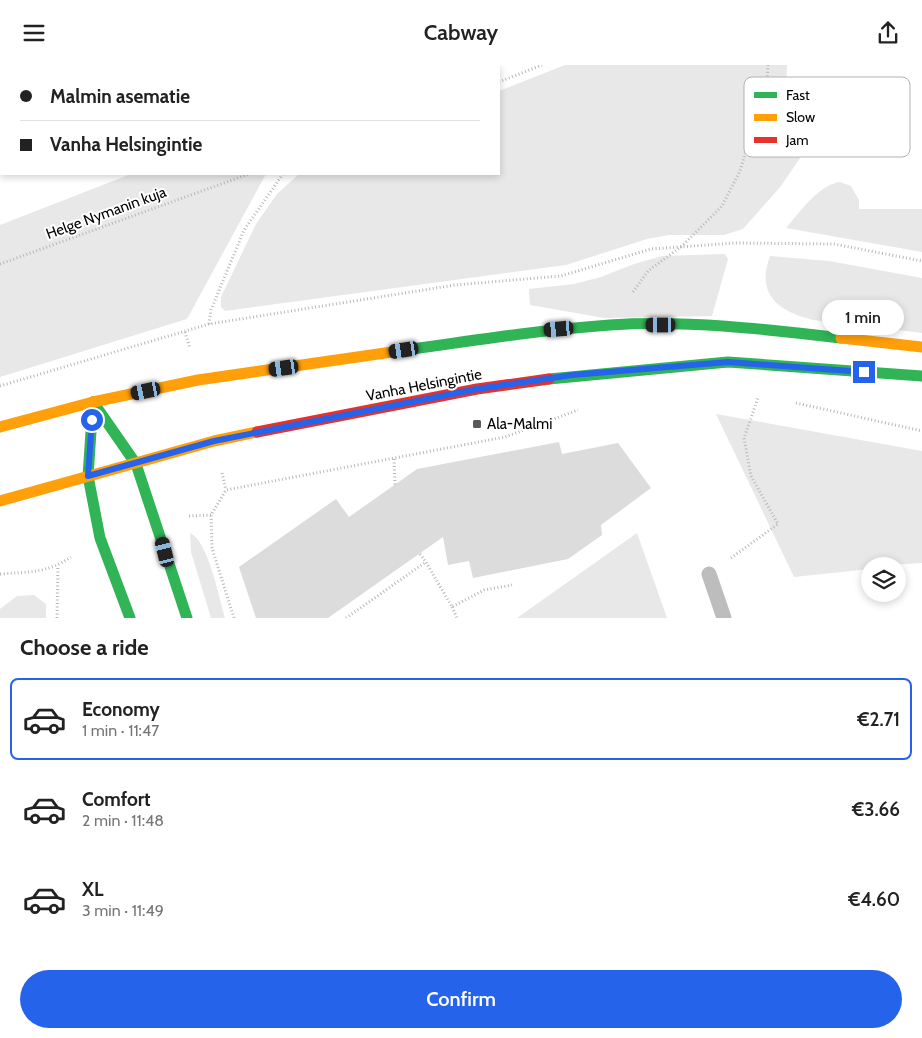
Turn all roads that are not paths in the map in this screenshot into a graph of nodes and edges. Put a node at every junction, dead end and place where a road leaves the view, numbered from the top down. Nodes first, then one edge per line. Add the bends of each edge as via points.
1 (922, 347) edge
2 (922, 376) edge
3 (93, 402) junction
4 (0, 427) edge
5 (136, 464) junction
6 (88, 476) junction
7 (0, 501) edge
8 (709, 574) road end
9 (130, 618) edge
10 (187, 618) edge
11 (724, 618) edge

1 - 3 main road via 737,326 612,325 479,338 198,380
2 - 5 main road, Vanha Helsingintie via 728,362 572,375 477,389 224,439
3 - 4 main road
3 - 5 main road
3 - 6 main road
5 - 6 main road, Vanha Helsingintie
5 - 10 main road
6 - 7 main road, Vanha Helsingintie
6 - 9 main road via 100,538
8 - 11 lane

